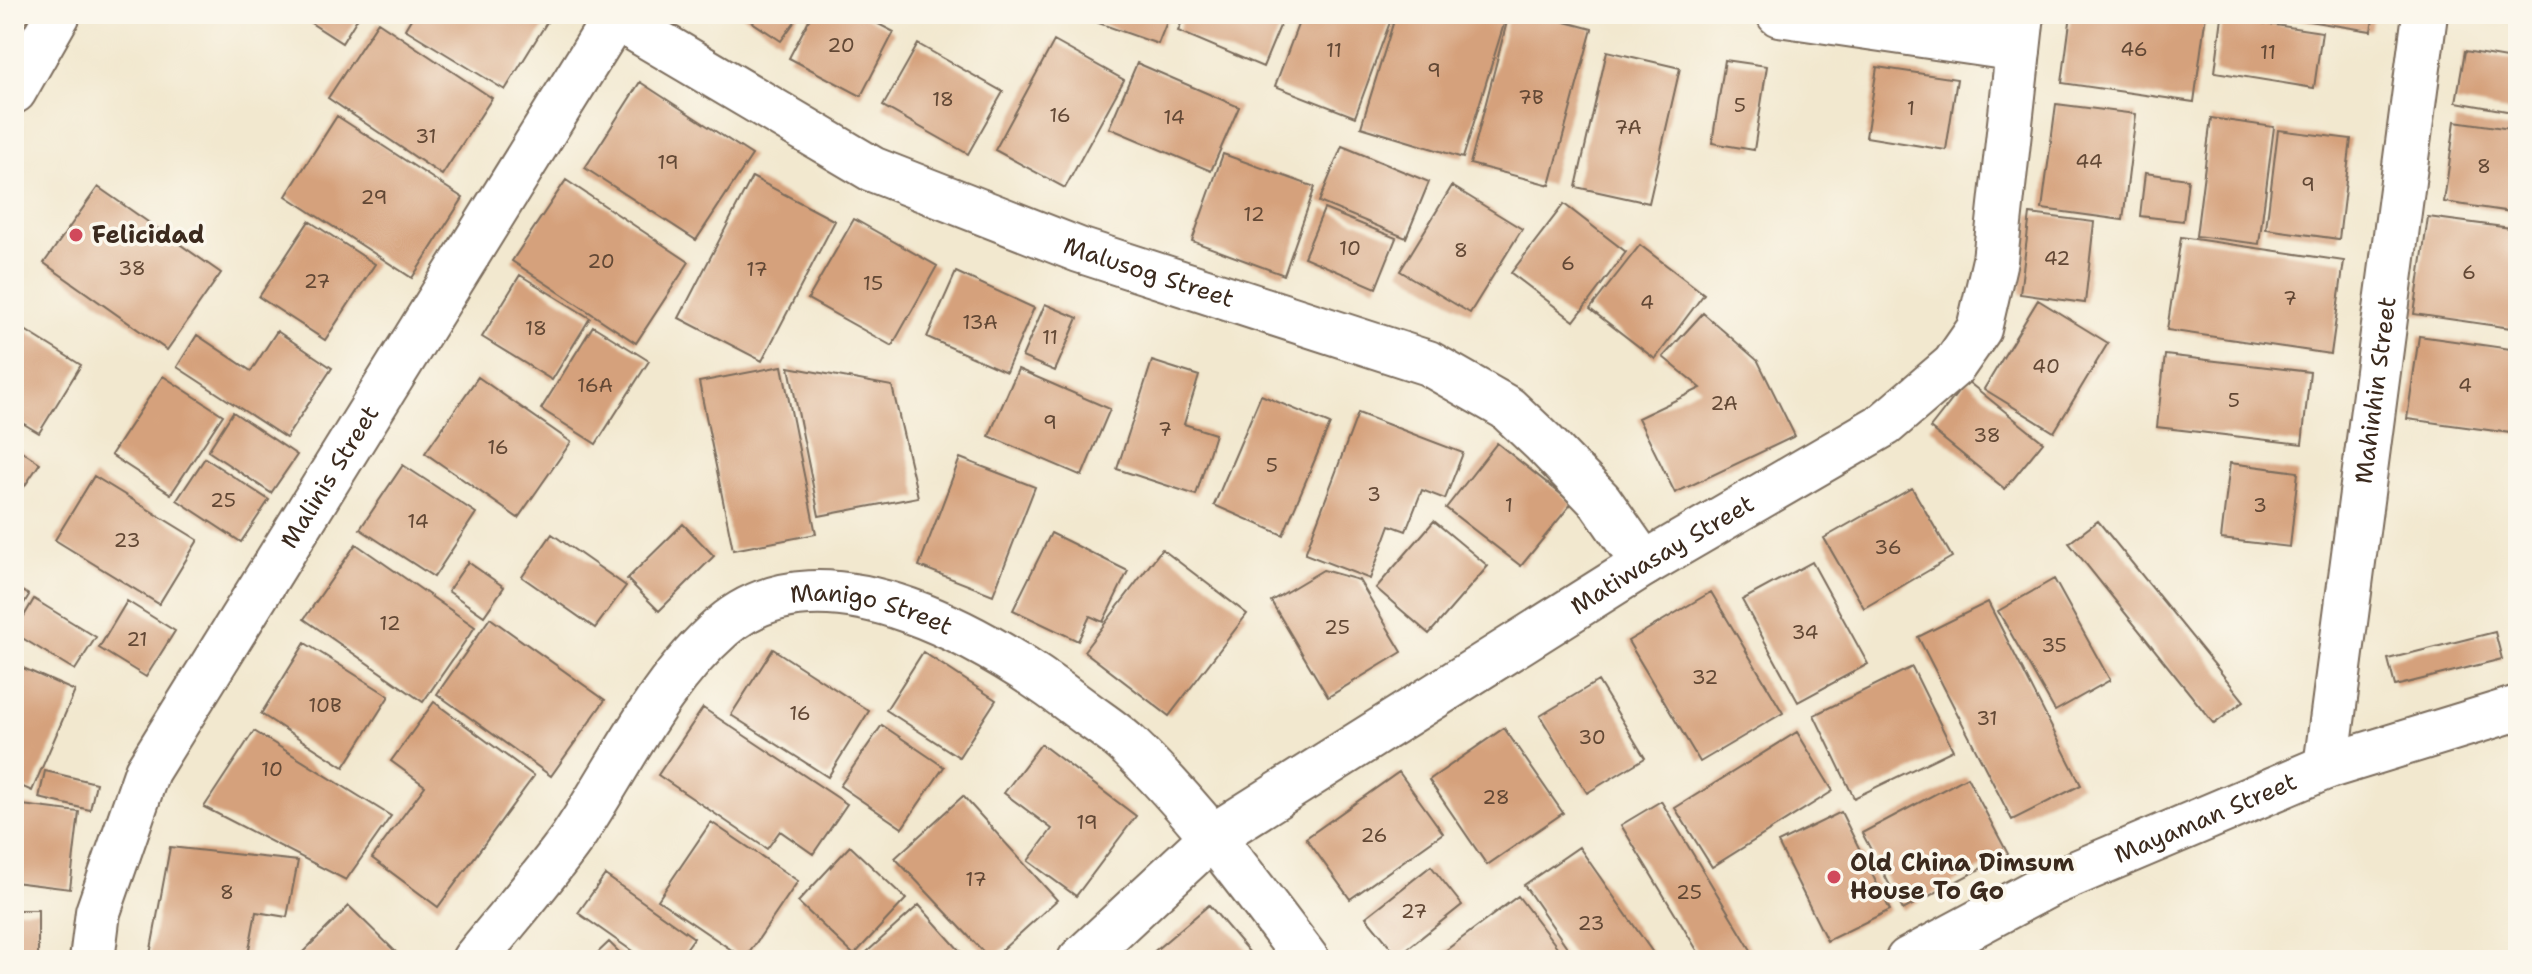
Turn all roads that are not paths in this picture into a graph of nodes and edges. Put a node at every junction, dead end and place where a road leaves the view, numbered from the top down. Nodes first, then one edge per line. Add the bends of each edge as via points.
1 (58, 14) edge
2 (1779, 14) edge
3 (2425, 14) edge
4 (616, 16) edge
5 (2020, 32) edge
6 (14, 91) edge
7 (1644, 564) junction
8 (2518, 708) edge
9 (2326, 767) junction
10 (1213, 836) junction
11 (92, 960) edge
12 (474, 960) edge
13 (1080, 960) edge
14 (1307, 960) edge
15 (1908, 960) edge

1 - 6 street
2 - 5 street
3 - 9 street, Mahinhin Street
4 - 7 street, Malusog Street via 872,169 1079,250 1428,363 1507,408 1600,501
4 - 11 street, Malinis Street via 147,771 98,912
5 - 7 street, Matiwasay Street via 1995,260 1979,329 1954,365 1885,424
7 - 10 street, Matiwasay Street
8 - 9 street, Mayaman Street
9 - 15 street, Mayaman Street via 2048,885
10 - 12 street, Manigo Street via 1129,745 1044,680 976,638 909,610 841,593 774,598 724,625 676,675 571,839
10 - 13 street, Matiwasay Street
10 - 14 street, Manigo Street

